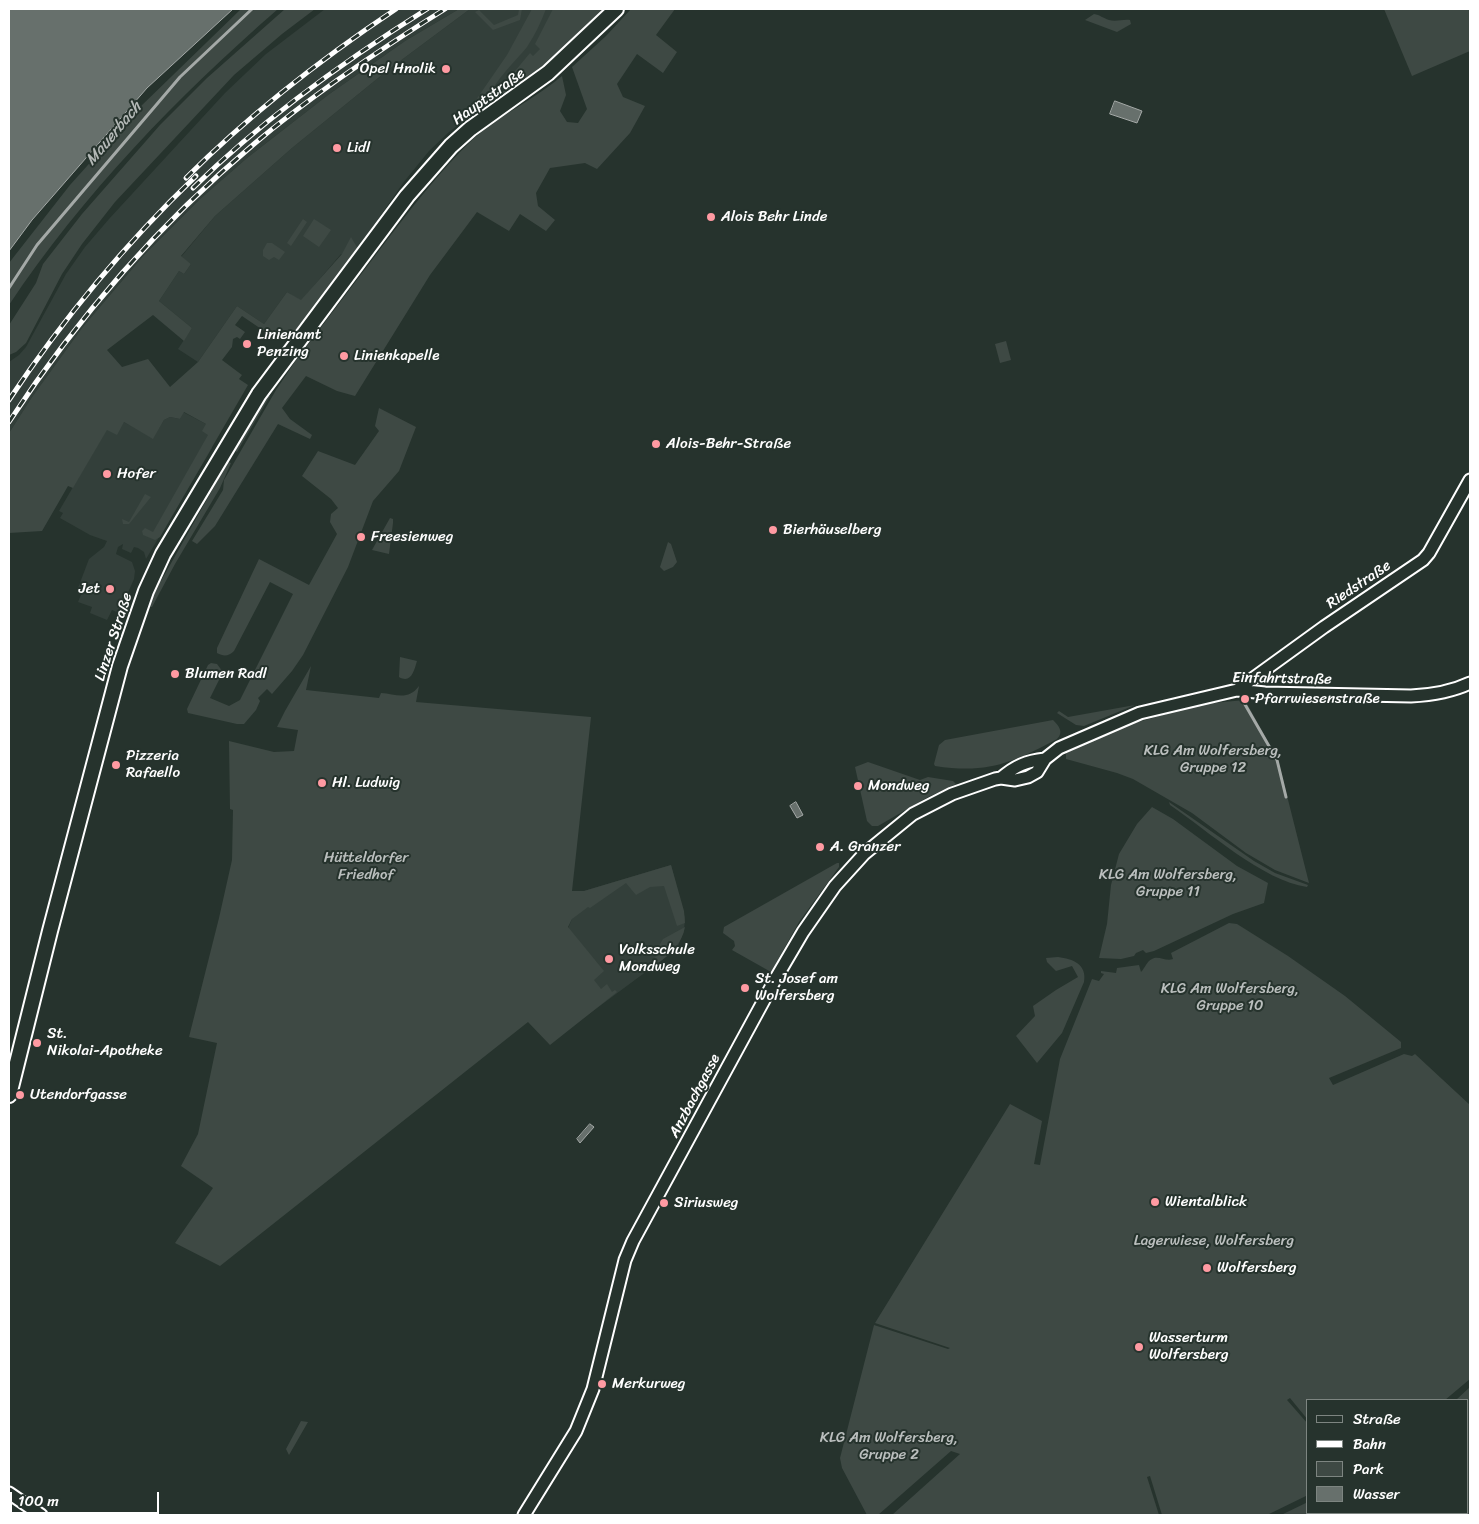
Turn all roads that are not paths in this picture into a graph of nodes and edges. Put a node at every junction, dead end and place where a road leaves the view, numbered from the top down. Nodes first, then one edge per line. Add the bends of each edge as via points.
1 (616, 9) edge
2 (372, 244) joint
3 (1470, 480) edge
4 (1470, 683) edge
5 (1237, 690) junction
6 (1045, 759) joint
7 (9, 1095) edge
8 (9, 1492) edge
9 (41, 1515) edge
10 (524, 1515) edge

1 - 2 main road, Hauptstraße via 548,73 481,120 451,146
2 - 7 main road, Linzer Straße via 259,394 177,528 150,581 120,666
3 - 5 street, Riedstraße via 1424,560
4 - 5 street, Einfahrtstraße via 1454,690 1411,696
5 - 6 street, Einfahrtstraße via 1140,713 1063,745
6 - 10 street, Anzbachgasse via 1024,762 1001,778 952,794 913,814 864,854 830,892 802,932 633,1241 625,1260 593,1389 576,1431
8 - 9 street

